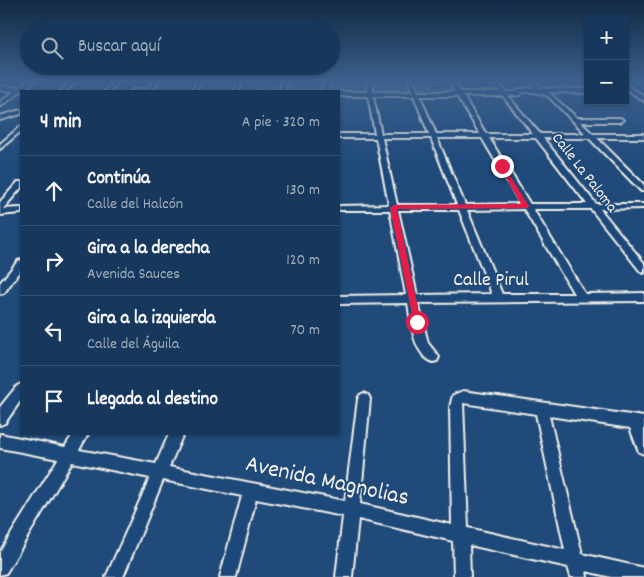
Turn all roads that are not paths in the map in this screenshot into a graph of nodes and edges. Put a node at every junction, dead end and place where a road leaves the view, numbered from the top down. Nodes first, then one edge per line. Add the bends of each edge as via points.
1 (373, 108) edge
2 (422, 108) edge
3 (466, 108) edge
4 (514, 108) edge
5 (562, 108) edge
6 (20, 112) edge
7 (0, 118) edge
8 (575, 120) junction
9 (620, 120) dead end
10 (20, 129) edge
11 (340, 136) edge
12 (379, 136) junction
13 (433, 136) junction
14 (483, 136) junction
15 (537, 136) junction
16 (591, 136) junction
17 (644, 136) edge
18 (20, 137) edge
19 (0, 138) edge
20 (11, 138) junction
21 (0, 147) edge
22 (20, 185) edge
23 (644, 189) edge
24 (526, 206) junction
25 (592, 206) junction
26 (644, 206) edge
27 (0, 207) edge
28 (462, 207) junction
29 (340, 208) edge
30 (394, 208) junction
31 (20, 211) edge
32 (0, 212) edge
33 (20, 264) edge
34 (644, 270) edge
35 (0, 290) edge
36 (581, 296) junction
37 (644, 297) edge
38 (412, 298) junction
39 (500, 299) junction
40 (340, 300) edge
41 (433, 356) dead end
42 (20, 391) edge
43 (364, 399) dead end
44 (541, 409) junction
45 (0, 418) edge
46 (639, 424) edge
47 (80, 435) edge
48 (176, 435) edge
49 (0, 441) edge
50 (644, 447) edge
51 (67, 454) junction
52 (159, 472) junction
53 (252, 490) junction
54 (351, 510) junction
55 (460, 536) junction
56 (0, 567) edge
57 (577, 569) edge
58 (644, 576) edge
59 (114, 577) edge
60 (228, 577) edge
61 (344, 577) edge
62 (462, 577) edge

1 - 12 street
2 - 13 street
3 - 14 street
4 - 15 street, Calle La Paloma
5 - 8 street
6 - 7 street
8 - 9 street
8 - 16 street
10 - 20 street
11 - 12 street
12 - 13 street
12 - 30 street
13 - 14 street
13 - 28 street
14 - 15 street
14 - 24 street
15 - 16 street
15 - 25 street, Calle La Paloma
16 - 17 street
16 - 23 street
18 - 20 street
19 - 20 street
20 - 21 street
22 - 27 street
24 - 25 street
24 - 28 street
24 - 36 street
25 - 26 street
25 - 34 street, Calle La Paloma
28 - 30 street
28 - 39 street
29 - 30 street
30 - 38 street
31 - 32 street
33 - 35 street
36 - 37 street, Calle Pirul
36 - 39 street, Calle Pirul
38 - 39 street, Calle Pirul
38 - 40 street, Calle Pirul
38 - 41 street via 423,345
42 - 45 street
43 - 54 street
44 - 46 street
44 - 55 street via 463,397 457,399
44 - 57 street
46 - 50 street
47 - 51 street
48 - 52 street
49 - 51 street, Avenida Magnolias
51 - 52 street, Avenida Magnolias
51 - 56 street
52 - 53 street, Avenida Magnolias
52 - 59 street
53 - 54 street, Avenida Magnolias
53 - 60 street
54 - 55 street, Avenida Magnolias
54 - 61 street
55 - 57 street, Avenida Magnolias
55 - 62 street
57 - 58 street, Avenida Magnolias

